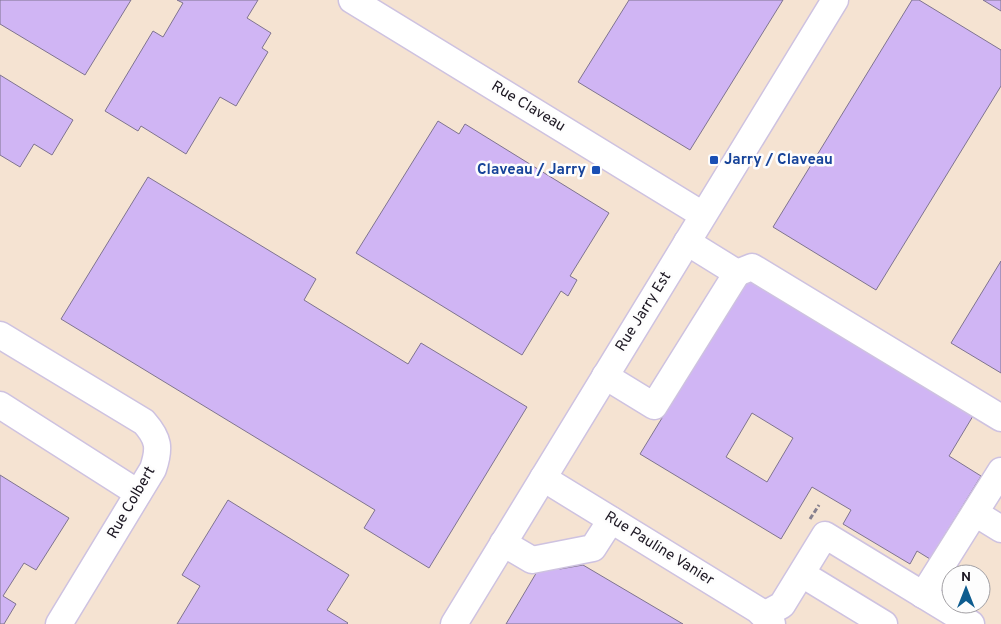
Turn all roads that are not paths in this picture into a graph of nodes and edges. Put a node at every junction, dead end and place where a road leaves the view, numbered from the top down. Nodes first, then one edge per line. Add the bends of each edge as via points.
1 (352, 0) edge
2 (836, 0) edge
3 (703, 215) junction
4 (687, 242) junction
5 (737, 273) junction
6 (1, 337) edge
7 (605, 376) junction
8 (0, 405) edge
9 (1001, 418) edge
10 (1001, 472) edge
11 (543, 478) junction
12 (138, 493) junction
13 (987, 506) edge
14 (611, 520) junction
15 (1001, 529) edge
16 (503, 544) junction
17 (802, 574) junction
18 (923, 595) junction
19 (768, 619) edge
20 (877, 622) edge
21 (59, 624) edge
22 (454, 624) edge
23 (970, 624) edge

1 - 3 street, Rue Claveau
2 - 3 street, Rue Jarry Est
3 - 4 street, Rue Jarry Est
4 - 5 street
4 - 7 street, Rue Jarry Est
5 - 7 street via 654,406
5 - 9 street via 752,266
6 - 12 street, Rue Colbert via 144,422 154,433 157,457
7 - 11 street, Rue Jarry Est
8 - 12 street
10 - 13 street
11 - 14 street, Rue Pauline Vanier
11 - 16 street, Rue Jarry Est
12 - 21 street, Rue Colbert
13 - 15 street
13 - 18 street
14 - 16 street via 593,548 532,560
14 - 19 street, Rue Pauline Vanier
16 - 22 street, Rue Jarry Est
17 - 18 street via 825,535
17 - 19 street via 782,605
17 - 20 street
18 - 23 street

